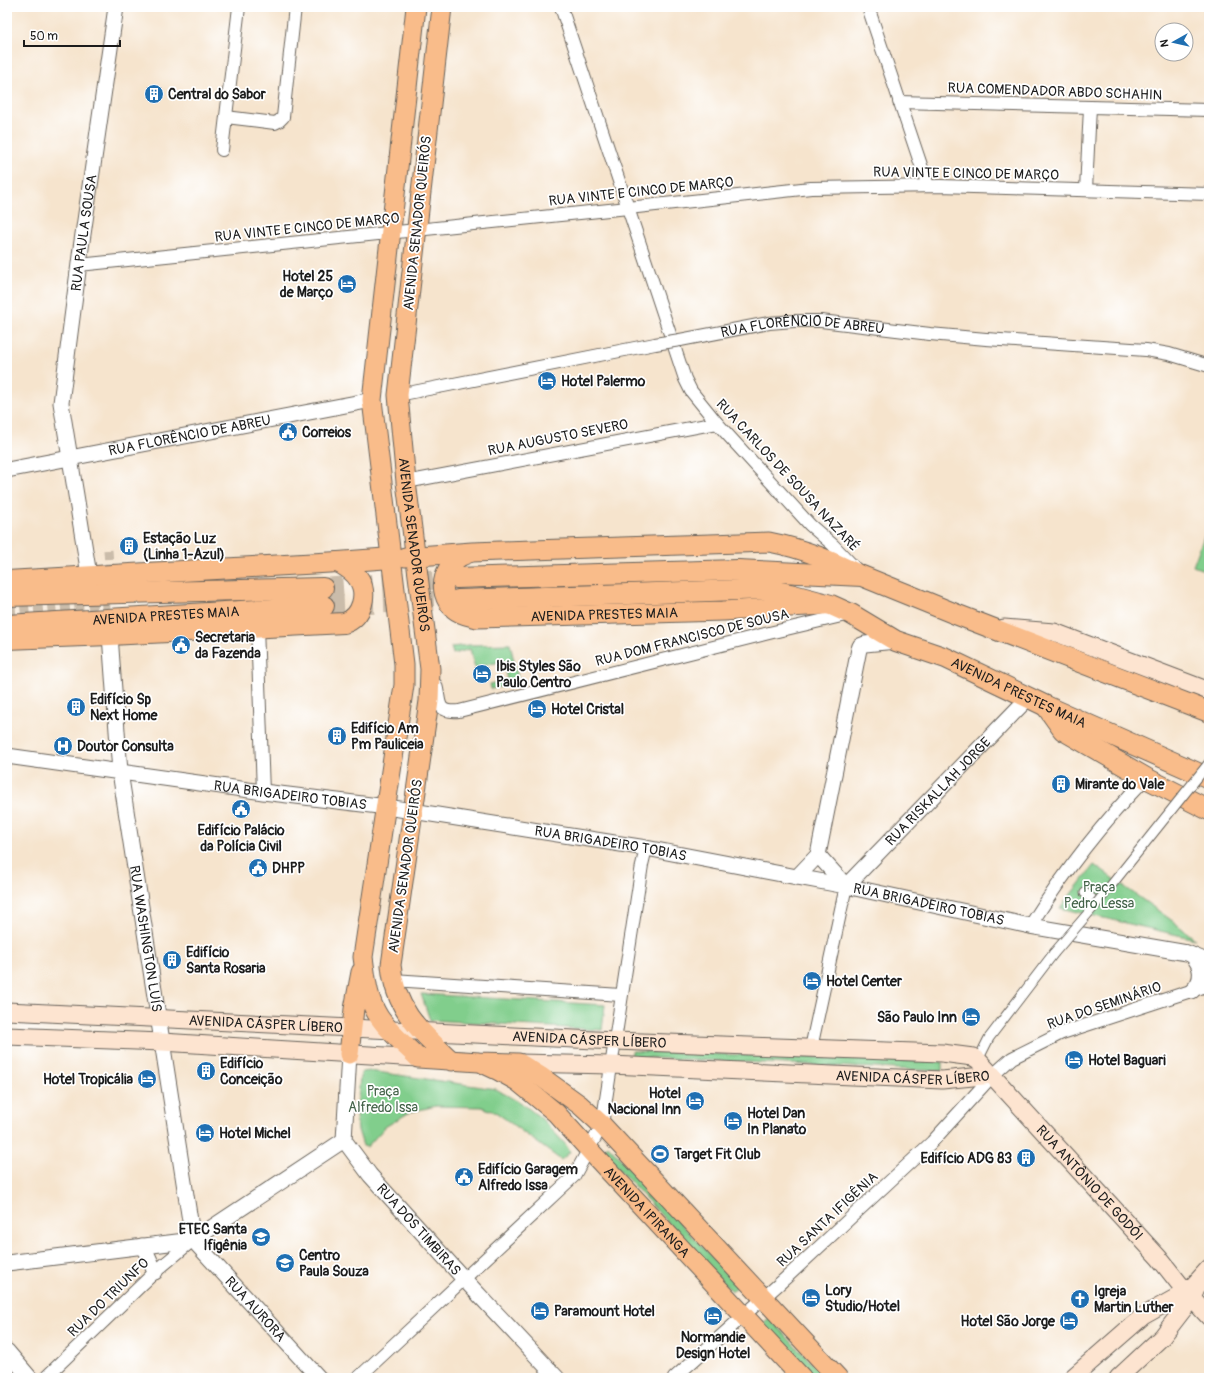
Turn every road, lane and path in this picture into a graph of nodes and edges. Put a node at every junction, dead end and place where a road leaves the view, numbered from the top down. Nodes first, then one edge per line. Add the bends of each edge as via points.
1 (116, 7) edge
2 (239, 7) edge
3 (295, 7) edge
4 (416, 7) edge
5 (442, 7) edge
6 (561, 7) edge
7 (868, 7) edge
8 (899, 102) junction
9 (1090, 107) junction
10 (1209, 110) edge
11 (226, 117) junction
12 (222, 150) dead end
13 (928, 186) junction
14 (1086, 190) junction
15 (1209, 194) edge
16 (628, 208) junction
17 (416, 230) junction
18 (390, 233) junction
19 (79, 265) junction
20 (1209, 366) edge
21 (398, 395) junction
22 (372, 400) junction
23 (717, 422) junction
24 (69, 458) junction
25 (7, 470) edge
26 (406, 482) junction
27 (472, 552) junction
28 (416, 556) junction
29 (391, 558) junction
30 (338, 562) junction
31 (89, 575) junction
32 (862, 576) junction
33 (456, 578) tunnel mouth
34 (7, 581) edge
35 (7, 596) edge
36 (458, 600) tunnel mouth
37 (830, 605) junction
38 (850, 614) junction
39 (7, 625) edge
40 (257, 627) junction
41 (992, 628) junction
42 (110, 635) junction
43 (7, 639) edge
44 (896, 641) junction
45 (430, 669) junction
46 (1209, 691) edge
47 (1038, 702) junction
48 (1209, 712) edge
49 (7, 756) edge
50 (1209, 763) edge
51 (120, 772) junction
52 (1146, 778) junction
53 (1209, 778) edge
54 (263, 792) junction
55 (387, 807) junction
56 (1209, 810) edge
57 (414, 811) junction
58 (646, 848) junction
59 (818, 855) junction
60 (797, 878) junction
61 (846, 886) junction
62 (1085, 893) dead end
63 (1097, 903) junction
64 (1030, 926) junction
65 (1192, 955) junction
66 (363, 957) junction
67 (1209, 962) edge
68 (393, 980) junction
69 (1209, 985) edge
70 (1192, 991) junction
71 (621, 995) junction
72 (7, 1011) edge
73 (159, 1019) junction
74 (352, 1028) junction
75 (391, 1030) junction
76 (420, 1031) junction
77 (7, 1036) edge
78 (614, 1041) junction
79 (162, 1042) junction
80 (811, 1048) junction
81 (349, 1054) junction
82 (418, 1058) junction
83 (452, 1060) junction
84 (978, 1060) junction
85 (479, 1062) junction
86 (519, 1063) junction
87 (611, 1065) junction
88 (993, 1075) junction
89 (602, 1125) junction
90 (344, 1140) junction
91 (588, 1150) junction
92 (193, 1240) junction
93 (142, 1246) junction
94 (7, 1263) edge
95 (155, 1272) junction
96 (1204, 1274) edge
97 (464, 1280) junction
98 (1189, 1295) junction
99 (763, 1298) junction
100 (744, 1316) junction
101 (1209, 1317) edge
102 (7, 1351) edge
103 (30, 1378) edge
104 (45, 1378) edge
105 (319, 1378) edge
106 (358, 1378) edge
107 (557, 1378) edge
108 (674, 1378) edge
109 (802, 1378) edge
110 (838, 1378) edge
111 (1072, 1378) edge
112 (1118, 1378) edge

1 - 19 street, RUA PAULA SOUSA
2 - 11 street
3 - 11 street via 282,117 275,123
4 - 18 main road, AVENIDA SENADOR QUEIRÓS
5 - 17 main road, AVENIDA SENADOR QUEIRÓS
6 - 16 street, RUA CARLOS DE SOUSA NAZARÉ
7 - 8 street
8 - 9 street, RUA COMENDADOR ABDO SCHAHIN
8 - 13 street
9 - 10 street, RUA COMENDADOR ABDO SCHAHIN
9 - 14 street
11 - 12 street
13 - 14 street, RUA VINTE E CINCO DE MARÇO
13 - 16 street, RUA VINTE E CINCO DE MARÇO via 811,188
14 - 15 street, RUA VINTE E CINCO DE MARÇO
16 - 17 street, RUA VINTE E CINCO DE MARÇO
16 - 23 street, RUA CARLOS DE SOUSA NAZARÉ via 685,379
17 - 18 street, RUA VINTE E CINCO DE MARÇO
17 - 21 main road, AVENIDA SENADOR QUEIRÓS
18 - 19 street, RUA VINTE E CINCO DE MARÇO
18 - 22 main road, AVENIDA SENADOR QUEIRÓS
19 - 24 street, RUA PAULA SOUSA via 61,403
20 - 21 street, RUA FLORÊNCIO DE ABREU, bridge via 1146,350 958,337 821,321 794,321 769,323 655,344
21 - 26 main road, AVENIDA SENADOR QUEIRÓS
22 - 24 street, RUA FLORÊNCIO DE ABREU
22 - 29 main road, AVENIDA SENADOR QUEIRÓS
23 - 26 street, RUA AUGUSTO SEVERO
23 - 32 street, RUA CARLOS DE SOUSA NAZARÉ via 810,525
24 - 25 street, RUA FLORÊNCIO DE ABREU
24 - 31 street
26 - 28 main road, AVENIDA SENADOR QUEIRÓS
27 - 28 main road, AVENIDA PRESTES MAIA
27 - 32 main road, AVENIDA PRESTES MAIA via 769,542 792,546 830,559
27 - 37 main road, AVENIDA PRESTES MAIA via 460,556 451,564 445,574 443,586 446,598 453,608 463,615 477,618 723,611
28 - 29 main road, AVENIDA PRESTES MAIA
28 - 45 main road, AVENIDA SENADOR QUEIRÓS
29 - 30 highway
29 - 55 main road, AVENIDA SENADOR QUEIRÓS via 404,664 404,685
30 - 31 highway
30 - 40 highway via 355,574 362,587 361,607 352,619 344,623
31 - 34 highway
32 - 33 highway, AVENIDA PRESTES MAIA via 738,570
32 - 41 highway, AVENIDA PRESTES MAIA
35 - 39 highway, AVENIDA PRESTES MAIA via 323,597
36 - 37 highway, AVENIDA PRESTES MAIA via 766,589
37 - 38 highway, AVENIDA PRESTES MAIA
38 - 44 highway, AVENIDA PRESTES MAIA
38 - 45 street, RUA DOM FRANCISCO DE SOUSA via 459,711 450,712 440,707
40 - 42 highway
40 - 54 street
41 - 46 main road, AVENIDA PRESTES MAIA via 1054,632
41 - 48 highway, AVENIDA PRESTES MAIA
42 - 43 highway
42 - 51 street, RUA WASHINGTON LUÍS
44 - 47 highway, AVENIDA PRESTES MAIA via 946,658
44 - 59 street via 860,646
45 - 57 main road, AVENIDA SENADOR QUEIRÓS via 426,731
47 - 52 highway via 1063,730
47 - 53 highway, AVENIDA PRESTES MAIA
47 - 61 street, RUA RISKALLAH JORGE
49 - 51 street, RUA BRIGADEIRO TOBIAS
50 - 63 street, bridge
51 - 54 street, RUA BRIGADEIRO TOBIAS
51 - 73 street, RUA WASHINGTON LUÍS
52 - 56 highway
52 - 64 street via 1122,802 1057,886
54 - 55 street, RUA BRIGADEIRO TOBIAS
55 - 57 street, RUA BRIGADEIRO TOBIAS
55 - 66 main road, AVENIDA SENADOR QUEIRÓS
57 - 58 street, RUA BRIGADEIRO TOBIAS
57 - 68 main road, AVENIDA SENADOR QUEIRÓS via 391,965
58 - 60 street, RUA BRIGADEIRO TOBIAS
58 - 71 street
59 - 60 street
59 - 61 street
60 - 61 street, RUA BRIGADEIRO TOBIAS
61 - 64 street, RUA BRIGADEIRO TOBIAS
61 - 80 street
62 - 63 street
63 - 84 street, bridge via 1054,953 989,1038
64 - 65 street, RUA BRIGADEIRO TOBIAS
65 - 67 street, RUA BRIGADEIRO TOBIAS
65 - 70 street via 1199,964 1200,982
66 - 74 main road
66 - 75 main road, AVENIDA SENADOR QUEIRÓS via 368,992 380,1017
68 - 71 street
68 - 76 main road, AVENIDA SENADOR QUEIRÓS via 404,1011
69 - 70 street, RUA DO SEMINÁRIO
70 - 88 street, RUA DO SEMINÁRIO via 1062,1033 1012,1058
71 - 78 street
72 - 73 main road, AVENIDA CÁSPER LÍBERO
73 - 74 main road, AVENIDA CÁSPER LÍBERO
73 - 79 street, RUA WASHINGTON LUÍS
74 - 75 main road, AVENIDA CÁSPER LÍBERO
74 - 81 main road
75 - 76 main road, AVENIDA CÁSPER LÍBERO
75 - 82 main road, AVENIDA SENADOR QUEIRÓS
76 - 78 main road, AVENIDA CÁSPER LÍBERO
76 - 83 main road, AVENIDA SENADOR QUEIRÓS
77 - 79 main road, AVENIDA CÁSPER LÍBERO
78 - 80 main road, AVENIDA CÁSPER LÍBERO
78 - 87 street
79 - 81 main road, AVENIDA CÁSPER LÍBERO
79 - 92 street, RUA WASHINGTON LUÍS
80 - 84 main road, AVENIDA CÁSPER LÍBERO via 942,1053
81 - 82 main road, AVENIDA CÁSPER LÍBERO
81 - 90 street
82 - 83 main road, AVENIDA CÁSPER LÍBERO
83 - 85 main road, AVENIDA CÁSPER LÍBERO
84 - 88 main road, AVENIDA CÁSPER LÍBERO
85 - 86 main road, AVENIDA CÁSPER LÍBERO
85 - 91 main road, AVENIDA IPIRANGA via 517,1081 556,1113
86 - 87 main road, AVENIDA CÁSPER LÍBERO
86 - 89 main road, AVENIDA IPIRANGA via 580,1105
87 - 88 main road, AVENIDA CÁSPER LÍBERO via 942,1080
87 - 89 street
88 - 98 main road, RUA ANTÔNIO DE GODÓI via 1159,1258
88 - 99 street, RUA SANTA IFIGÊNIA via 932,1142
89 - 91 street
89 - 99 main road, AVENIDA IPIRANGA
90 - 92 street
90 - 97 street, RUA DOS TIMBIRAS via 370,1175
91 - 97 street via 574,1176
91 - 100 main road, AVENIDA IPIRANGA
92 - 93 street
92 - 95 street, RUA DO TRIUNFO
92 - 105 street, RUA AURORA
93 - 94 street
93 - 95 street
95 - 104 street, RUA DO TRIUNFO
96 - 98 main road
97 - 106 street
97 - 107 street, RUA DOS TIMBIRAS
98 - 101 main road, RUA ANTÔNIO DE GODÓI
98 - 111 main road via 1143,1316
98 - 112 main road via 1162,1337
99 - 100 street, RUA SANTA IFIGÊNIA
99 - 110 main road, AVENIDA IPIRANGA
100 - 108 street, RUA SANTA IFIGÊNIA
100 - 109 main road, AVENIDA IPIRANGA
102 - 103 street

